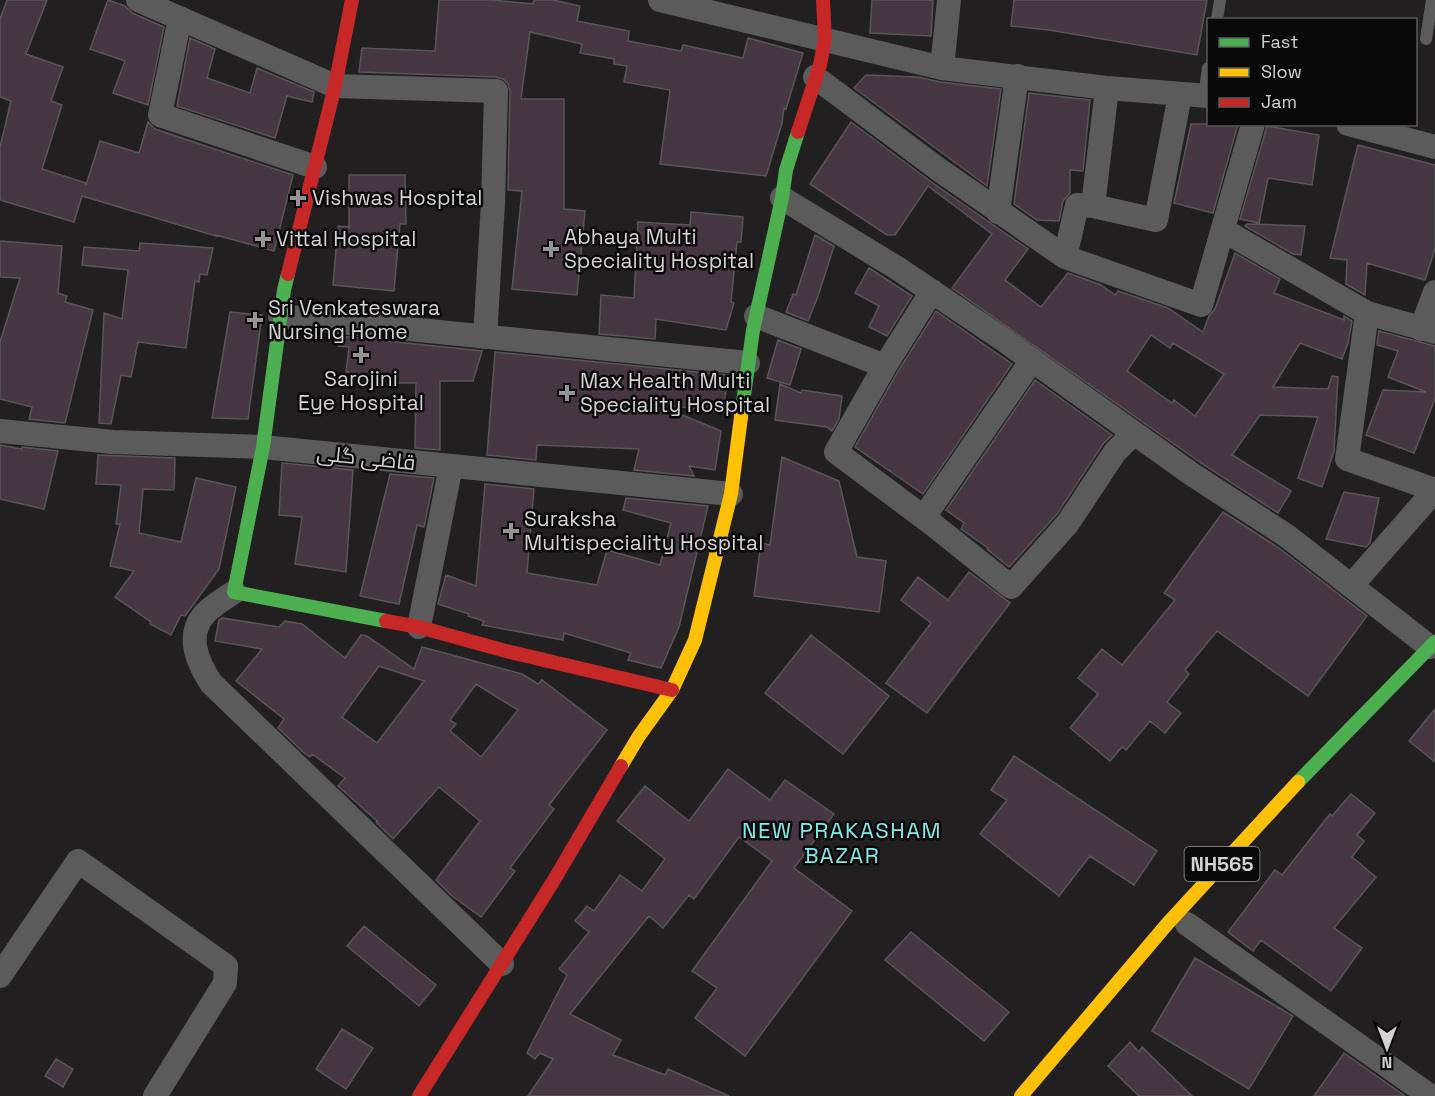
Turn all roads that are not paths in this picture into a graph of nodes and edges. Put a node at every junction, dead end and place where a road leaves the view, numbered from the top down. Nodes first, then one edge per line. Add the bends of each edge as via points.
1 (138, 0) edge
2 (352, 0) edge
3 (660, 0) edge
4 (823, 0) edge
5 (949, 0) edge
6 (1220, 0) edge
7 (1432, 0) edge
8 (180, 18) junction
9 (1217, 18) edge
10 (825, 39) junction
11 (1426, 39) dead end
12 (942, 68) junction
13 (815, 76) junction
14 (1017, 76) junction
15 (335, 86) junction
16 (1107, 88) junction
17 (1180, 95) junction
18 (1206, 96) edge
19 (1252, 126) edge
20 (1356, 126) edge
21 (1435, 147) edge
22 (315, 167) junction
23 (782, 198) junction
24 (1093, 206) junction
25 (998, 212) junction
26 (1223, 230) junction
27 (1065, 257) junction
28 (932, 291) junction
29 (1435, 292) edge
30 (1368, 313) junction
31 (280, 316) junction
32 (756, 316) junction
33 (1428, 330) edge
34 (485, 337) junction
35 (1032, 360) junction
36 (748, 363) junction
37 (885, 366) junction
38 (0, 431) edge
39 (1134, 433) junction
40 (263, 447) junction
41 (451, 466) junction
42 (731, 494) junction
43 (924, 517) junction
44 (1351, 586) junction
45 (234, 592) junction
46 (419, 627) junction
47 (1432, 645) edge
48 (672, 690) junction
49 (1188, 925) dead end
50 (502, 964) junction
51 (0, 976) edge
52 (154, 1096) edge
53 (419, 1096) edge
54 (1021, 1096) edge
55 (1430, 1096) edge

1 - 8 street
2 - 15 main road
3 - 10 street
4 - 10 main road
5 - 12 street
6 - 9 lane
7 - 11 lane
8 - 15 street
8 - 22 street via 160,115
10 - 12 street
10 - 13 main road
12 - 14 street
13 - 23 main road via 786,170
13 - 25 street
14 - 16 street
14 - 25 street
15 - 22 main road
15 - 34 street via 496,91
16 - 17 street
16 - 24 street
17 - 18 street
17 - 24 street via 1156,220
19 - 26 street
20 - 21 street
22 - 31 main road
23 - 28 street
23 - 32 main road
24 - 27 street via 1077,205
25 - 27 street
26 - 27 street via 1200,305
26 - 30 street
28 - 35 street
28 - 37 street
29 - 33 street
30 - 33 street
30 - 44 street via 1347,459 1435,490
31 - 34 street
31 - 40 main road
32 - 36 main road
32 - 37 street
34 - 36 street
35 - 39 street
35 - 43 street
36 - 42 main road
37 - 43 street via 836,452
38 - 40 street, قاضی گلی via 113,442
39 - 43 street via 1115,452 1068,523 1011,587
39 - 44 street via 1287,536
40 - 41 street, قاضی گلی
40 - 45 main road
41 - 42 street, قاضی گلی
41 - 46 street
42 - 48 main road via 695,640
44 - 47 street
45 - 46 main road
45 - 50 street via 204,614 196,626 199,664 211,683
46 - 48 main road
47 - 54 main road, NH565 via 1317,760 1168,923
48 - 50 main road via 639,736
49 - 55 street
50 - 53 main road
51 - 52 street via 78,861 226,966 225,983

